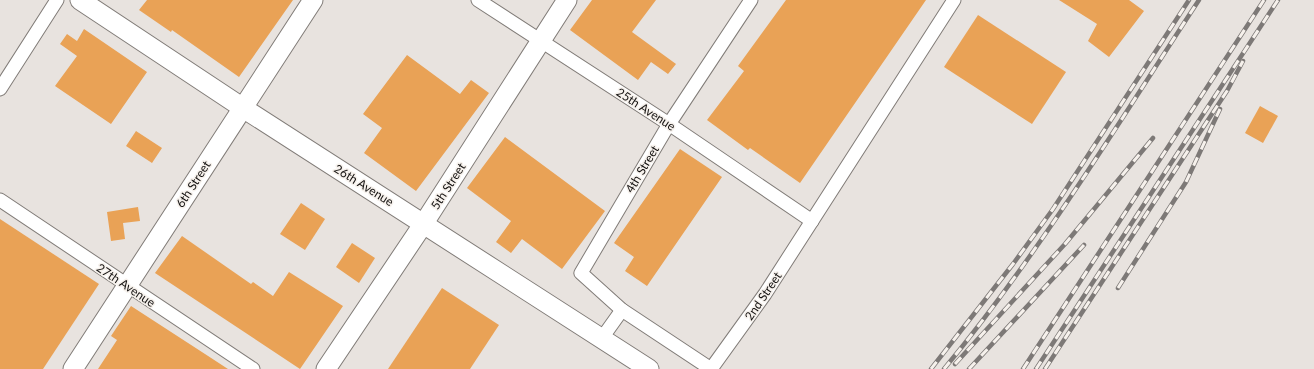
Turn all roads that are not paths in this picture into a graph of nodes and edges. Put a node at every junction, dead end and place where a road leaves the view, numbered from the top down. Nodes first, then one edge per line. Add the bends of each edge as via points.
1 (57, 0) edge
2 (80, 0) edge
3 (313, 0) edge
4 (478, 0) edge
5 (567, 0) edge
6 (751, 0) edge
7 (954, 0) edge
8 (541, 40) junction
9 (0, 89) edge
10 (243, 108) junction
11 (668, 124) junction
12 (0, 200) edge
13 (812, 221) junction
14 (424, 223) junction
15 (126, 286) junction
16 (622, 310) junction
17 (602, 338) junction
18 (73, 369) edge
19 (253, 369) edge
20 (326, 369) edge
21 (649, 369) edge
22 (711, 369) edge

1 - 9 street
2 - 10 street, 26th Avenue
3 - 10 street, 6th Street
4 - 8 street, 25th Avenue
5 - 8 street, 5th Street
6 - 11 street, 4th Street
7 - 13 street, 2nd Street
8 - 11 street, 25th Avenue
8 - 14 street, 5th Street
10 - 14 street, 26th Avenue
10 - 15 street, 6th Street
11 - 13 street, 25th Avenue
11 - 16 street, 4th Street via 581,273
12 - 15 street, 27th Avenue
13 - 22 street, 2nd Street via 765,294
14 - 17 street, 26th Avenue
14 - 20 street, 5th Street
15 - 18 street, 6th Street
15 - 19 street, 27th Avenue
16 - 17 street
16 - 22 street, 2nd Street
17 - 21 street, 26th Avenue

